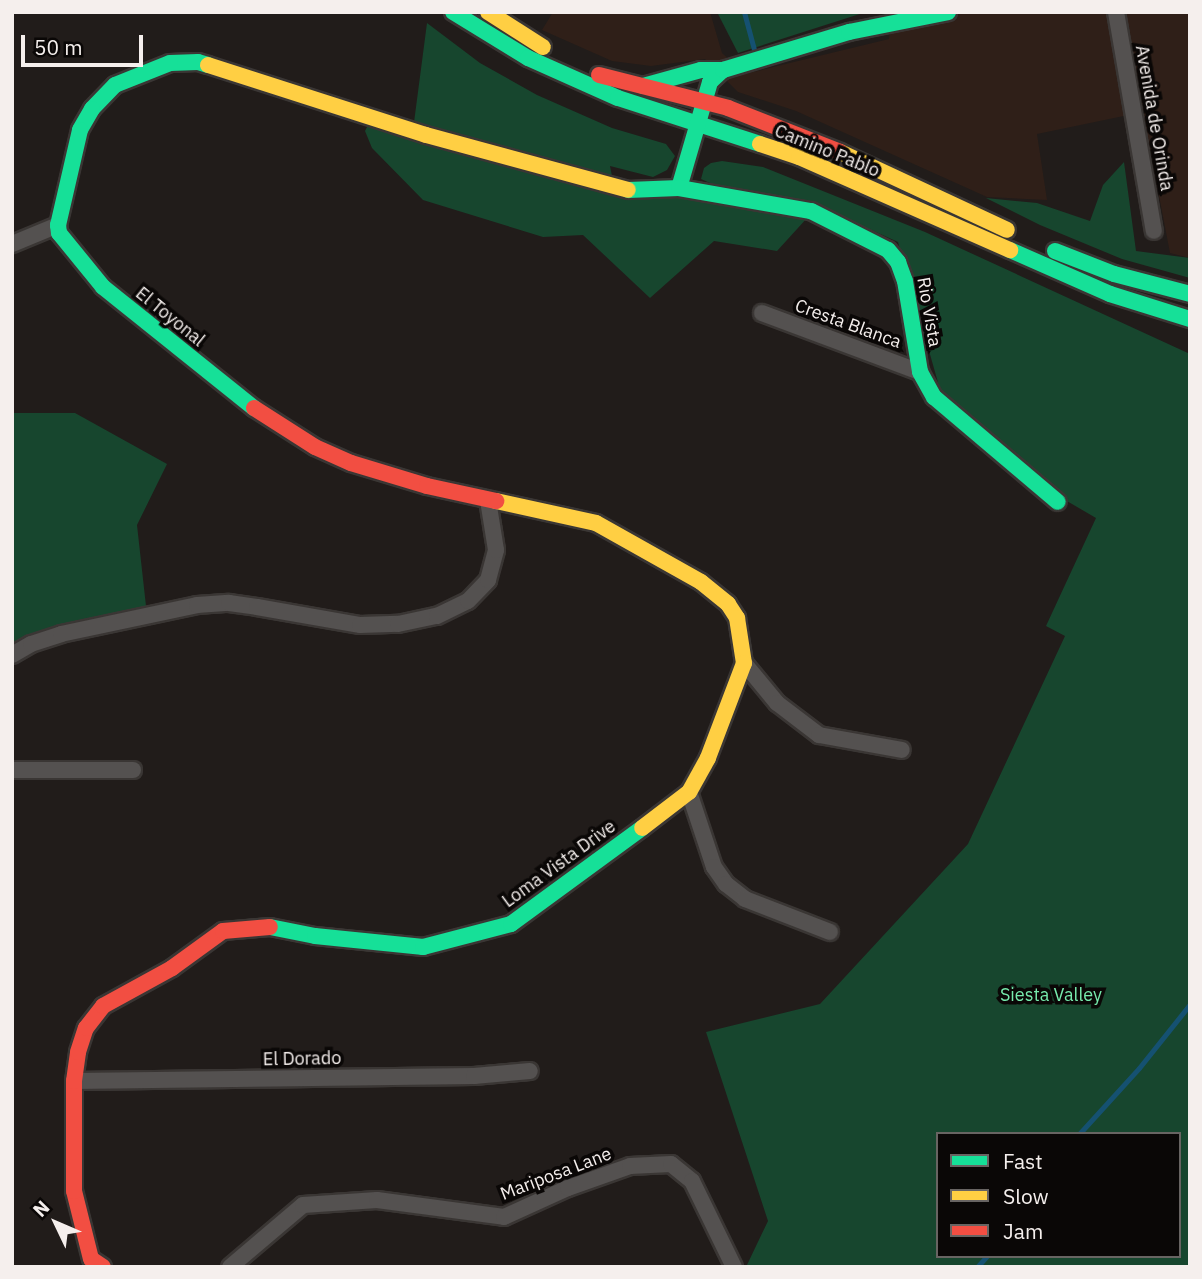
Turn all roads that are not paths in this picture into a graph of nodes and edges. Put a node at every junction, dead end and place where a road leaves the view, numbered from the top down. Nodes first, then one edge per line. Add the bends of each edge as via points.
1 (453, 12) edge
2 (488, 12) edge
3 (948, 12) edge
4 (1116, 12) edge
5 (723, 70) junction
6 (642, 86) junction
7 (705, 103) junction
8 (699, 125) junction
9 (679, 188) junction
10 (58, 225) junction
11 (1154, 230) dead end
12 (12, 244) edge
13 (1190, 294) edge
14 (762, 313) dead end
15 (1190, 318) edge
16 (920, 372) junction
17 (488, 500) junction
18 (1058, 502) dead end
19 (12, 655) edge
20 (744, 663) junction
21 (902, 750) dead end
22 (12, 770) edge
23 (133, 770) dead end
24 (689, 792) junction
25 (830, 932) dead end
26 (530, 1071) dead end
27 (74, 1082) junction
28 (103, 1267) edge
29 (230, 1267) edge
30 (734, 1267) edge

1 - 8 street, Camino Pablo via 528,58 618,98
2 - 6 street, Camino Pablo via 571,63
3 - 5 street via 849,32
4 - 11 street, Avenida de Orinda
5 - 6 street via 701,70
5 - 7 street via 710,82
6 - 7 street, Camino Pablo
7 - 8 street
7 - 13 street, Camino Pablo via 796,133 889,172 1031,242 1102,270
8 - 9 street
8 - 15 street, Camino Pablo via 799,157 1111,294
9 - 10 street via 630,191 426,135 198,62 170,63 115,85 92,108 80,130
9 - 16 street, Rio Vista via 811,211 888,250 905,281
10 - 12 street
10 - 17 street, El Toyonal via 69,249 103,287 280,426 351,463
14 - 16 street, Cresta Blanca
16 - 18 street, Rio Vista via 934,397
17 - 19 street via 496,550 488,580 468,601 437,616 359,625 248,605 197,605 61,634
17 - 20 street, Loma Vista Drive via 596,523 701,582 737,618
20 - 21 street via 777,703 819,735
20 - 24 street, Loma Vista Drive via 712,749
22 - 23 street
24 - 25 street via 714,867 726,884 746,899
24 - 27 street, Loma Vista Drive via 511,924 423,947 270,927 223,931 172,968 98,1011 86,1028
26 - 27 street, El Dorado via 474,1076
27 - 28 street, Loma Vista Drive via 74,1191 91,1259
29 - 30 street, Mariposa Lane via 303,1205 377,1200 504,1217 631,1166 671,1164 692,1181

